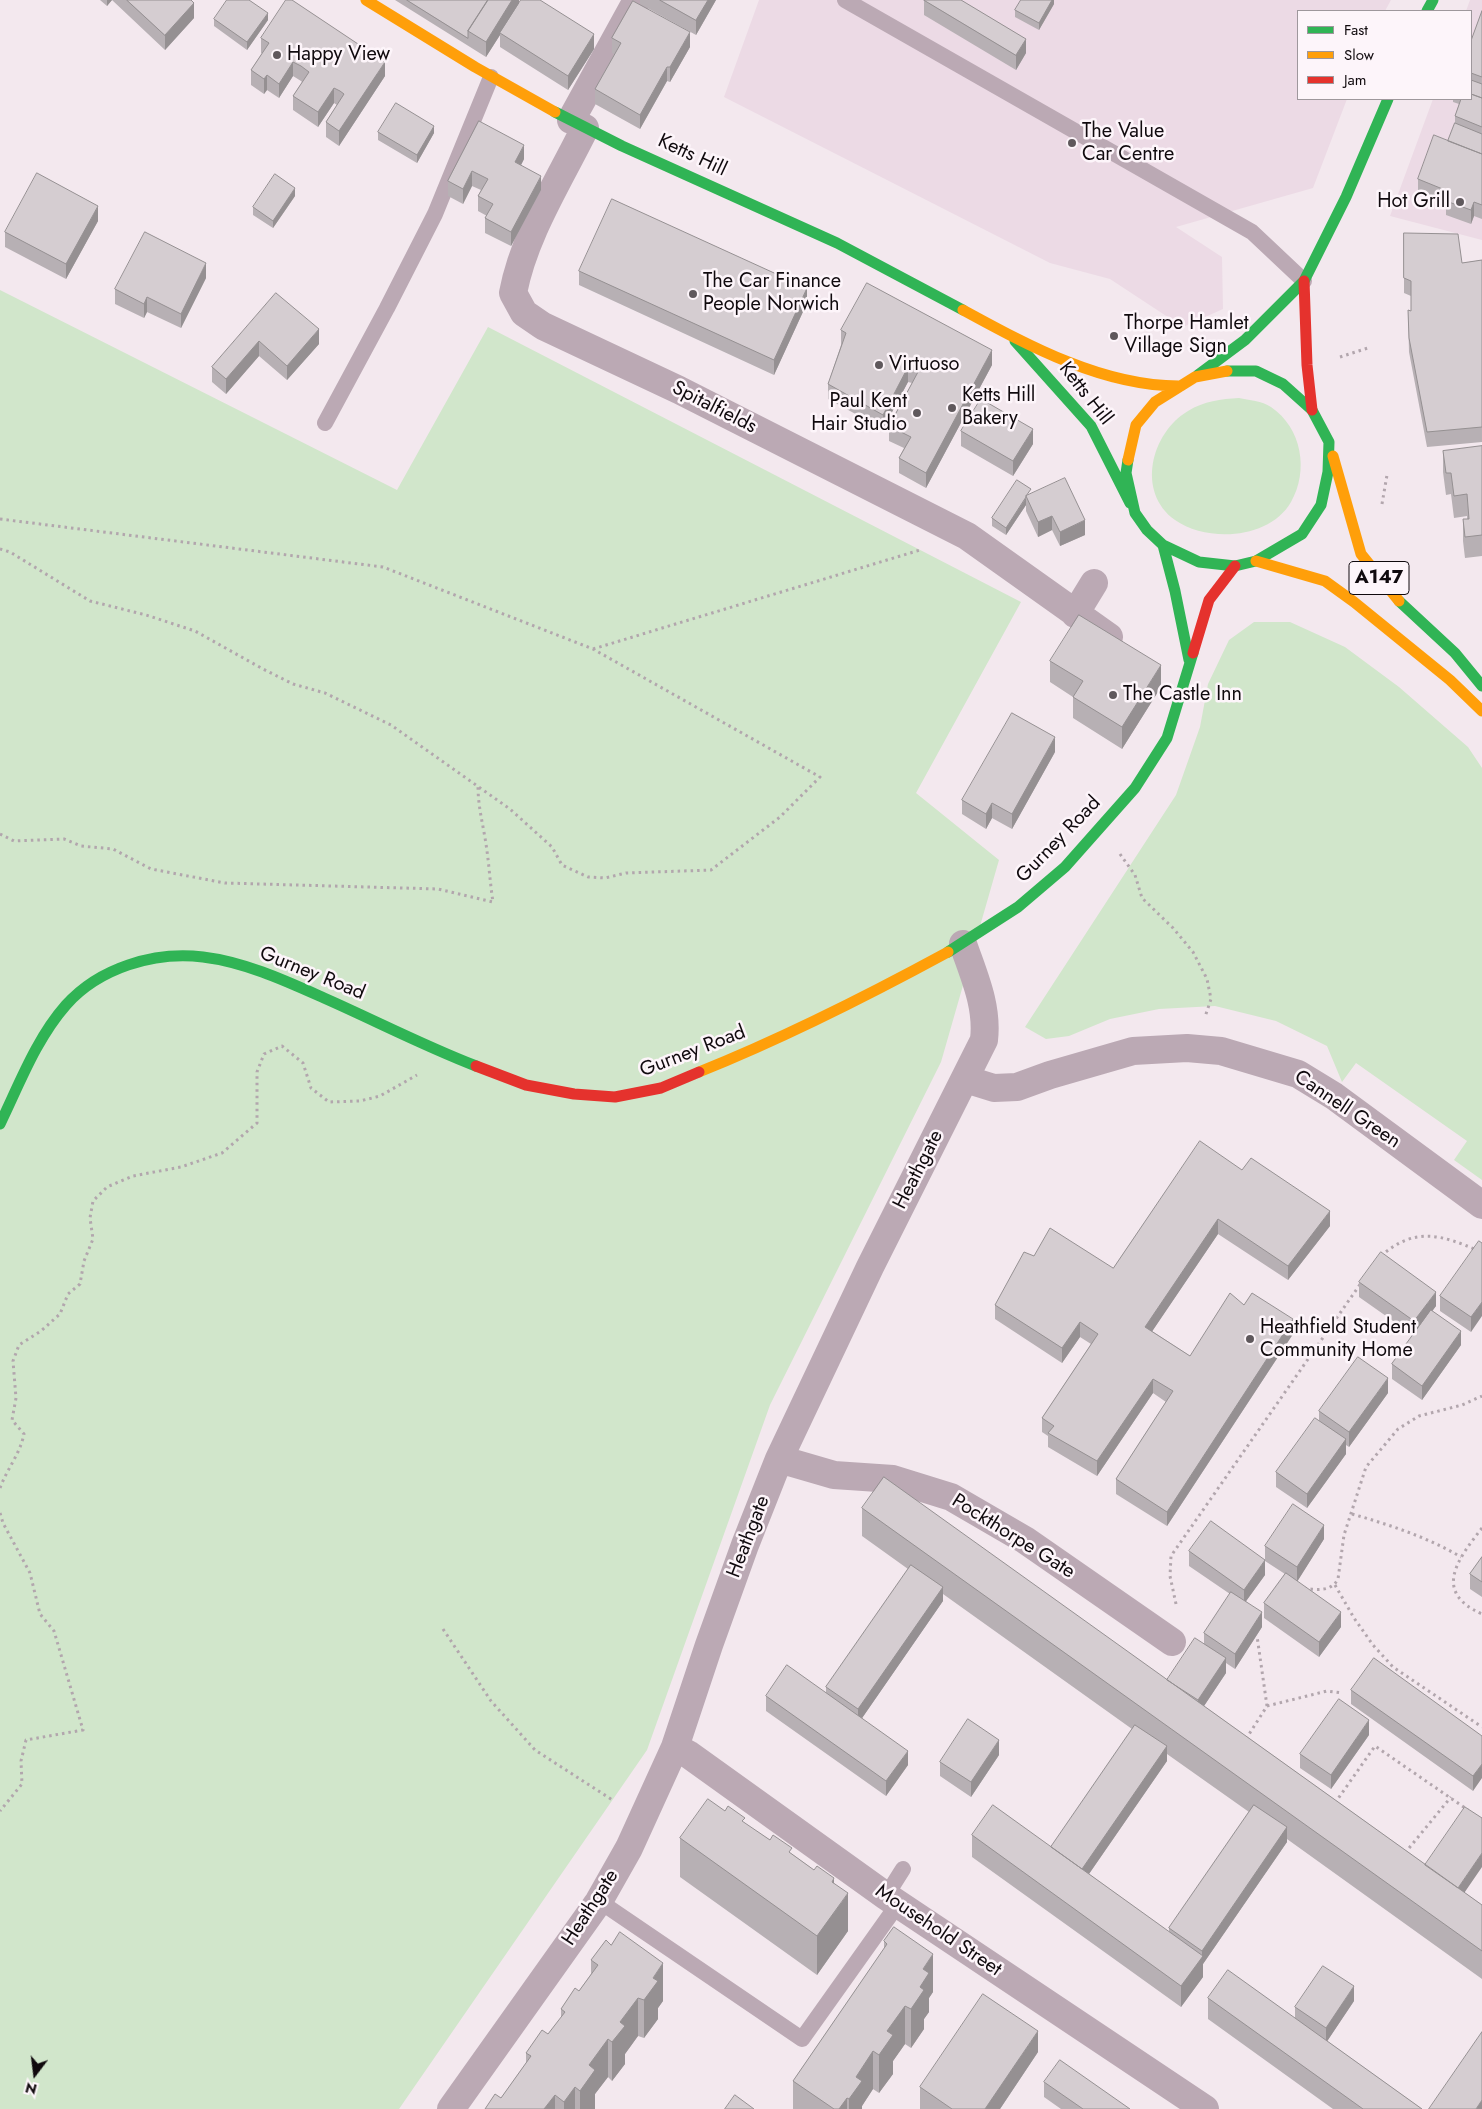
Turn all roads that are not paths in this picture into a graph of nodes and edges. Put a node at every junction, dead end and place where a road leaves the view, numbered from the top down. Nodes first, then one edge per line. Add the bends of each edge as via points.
1 (366, 0) edge
2 (637, 0) edge
3 (845, 0) edge
4 (491, 77) junction
5 (1388, 100) edge
6 (578, 124) junction
7 (1304, 281) junction
8 (1008, 334) junction
9 (1195, 377) junction
10 (1181, 386) junction
11 (1312, 410) junction
12 (325, 423) dead end
13 (1329, 442) junction
14 (1135, 513) junction
15 (1163, 545) junction
16 (1256, 561) junction
17 (1235, 566) junction
18 (1094, 583) dead end
19 (1075, 614) junction
20 (1132, 652) edge
21 (1190, 662) junction
22 (1482, 686) edge
23 (1482, 711) edge
24 (964, 944) junction
25 (965, 1079) junction
26 (0, 1124) edge
27 (1482, 1205) edge
28 (779, 1459) junction
29 (1172, 1642) road end
30 (675, 1747) junction
31 (903, 1869) dead end
32 (892, 1900) junction
33 (599, 1901) junction
34 (451, 2109) edge
35 (1205, 2109) edge

1 - 4 main road, Ketts Hill
2 - 6 street, Spitalfields
3 - 7 lane via 1252,232
4 - 6 main road, Ketts Hill
4 - 12 lane via 435,214
5 - 7 main road, A147 via 1346,197
6 - 8 main road, Ketts Hill via 872,260
6 - 19 street, Spitalfields via 518,269 513,293 524,313 542,326 679,390 966,536
7 - 9 main road, A147 via 1245,340
7 - 11 main road, A147
8 - 10 main road, Ketts Hill via 1123,379 1152,386
8 - 14 main road, Ketts Hill via 1091,426
9 - 10 main road, A147
9 - 11 main road, A147 via 1256,371 1284,384
10 - 14 main road, A147 via 1155,402 1136,426 1126,473
11 - 13 main road, A147
13 - 16 main road, A147 via 1328,472 1321,505 1302,534
13 - 22 main road, A147 via 1361,554 1396,598 1455,653
14 - 15 main road, A147
15 - 17 main road, A147 via 1200,562
15 - 21 main road, Gurney Road
16 - 17 main road, A147
16 - 23 main road, A147 via 1325,581 1450,680
17 - 21 main road, Gurney Road via 1209,600
18 - 19 street
19 - 20 street, Spitalfields
21 - 24 main road, Gurney Road via 1167,738 1135,788 1065,867 1018,907
24 - 25 street, Heathgate via 986,1024 984,1040
24 - 26 main road, Gurney Road via 739,1056 661,1088 615,1098 526,1085 284,980 245,967 203,957 160,956 128,964 94,982 66,1005 41,1041
25 - 27 street, Cannell Green via 994,1088 1017,1087 1133,1051 1222,1050 1298,1074 1334,1096
25 - 28 street, Heathgate via 870,1267
28 - 29 street, Pockthorpe Gate via 834,1475 893,1479 951,1497 1025,1540
28 - 30 street, Heathgate via 708,1644
30 - 32 street, Mousehold Street
30 - 33 street, Heathgate via 642,1820
31 - 32 lane
32 - 33 lane via 802,2039
32 - 35 street, Mousehold Street
33 - 34 street, Heathgate

